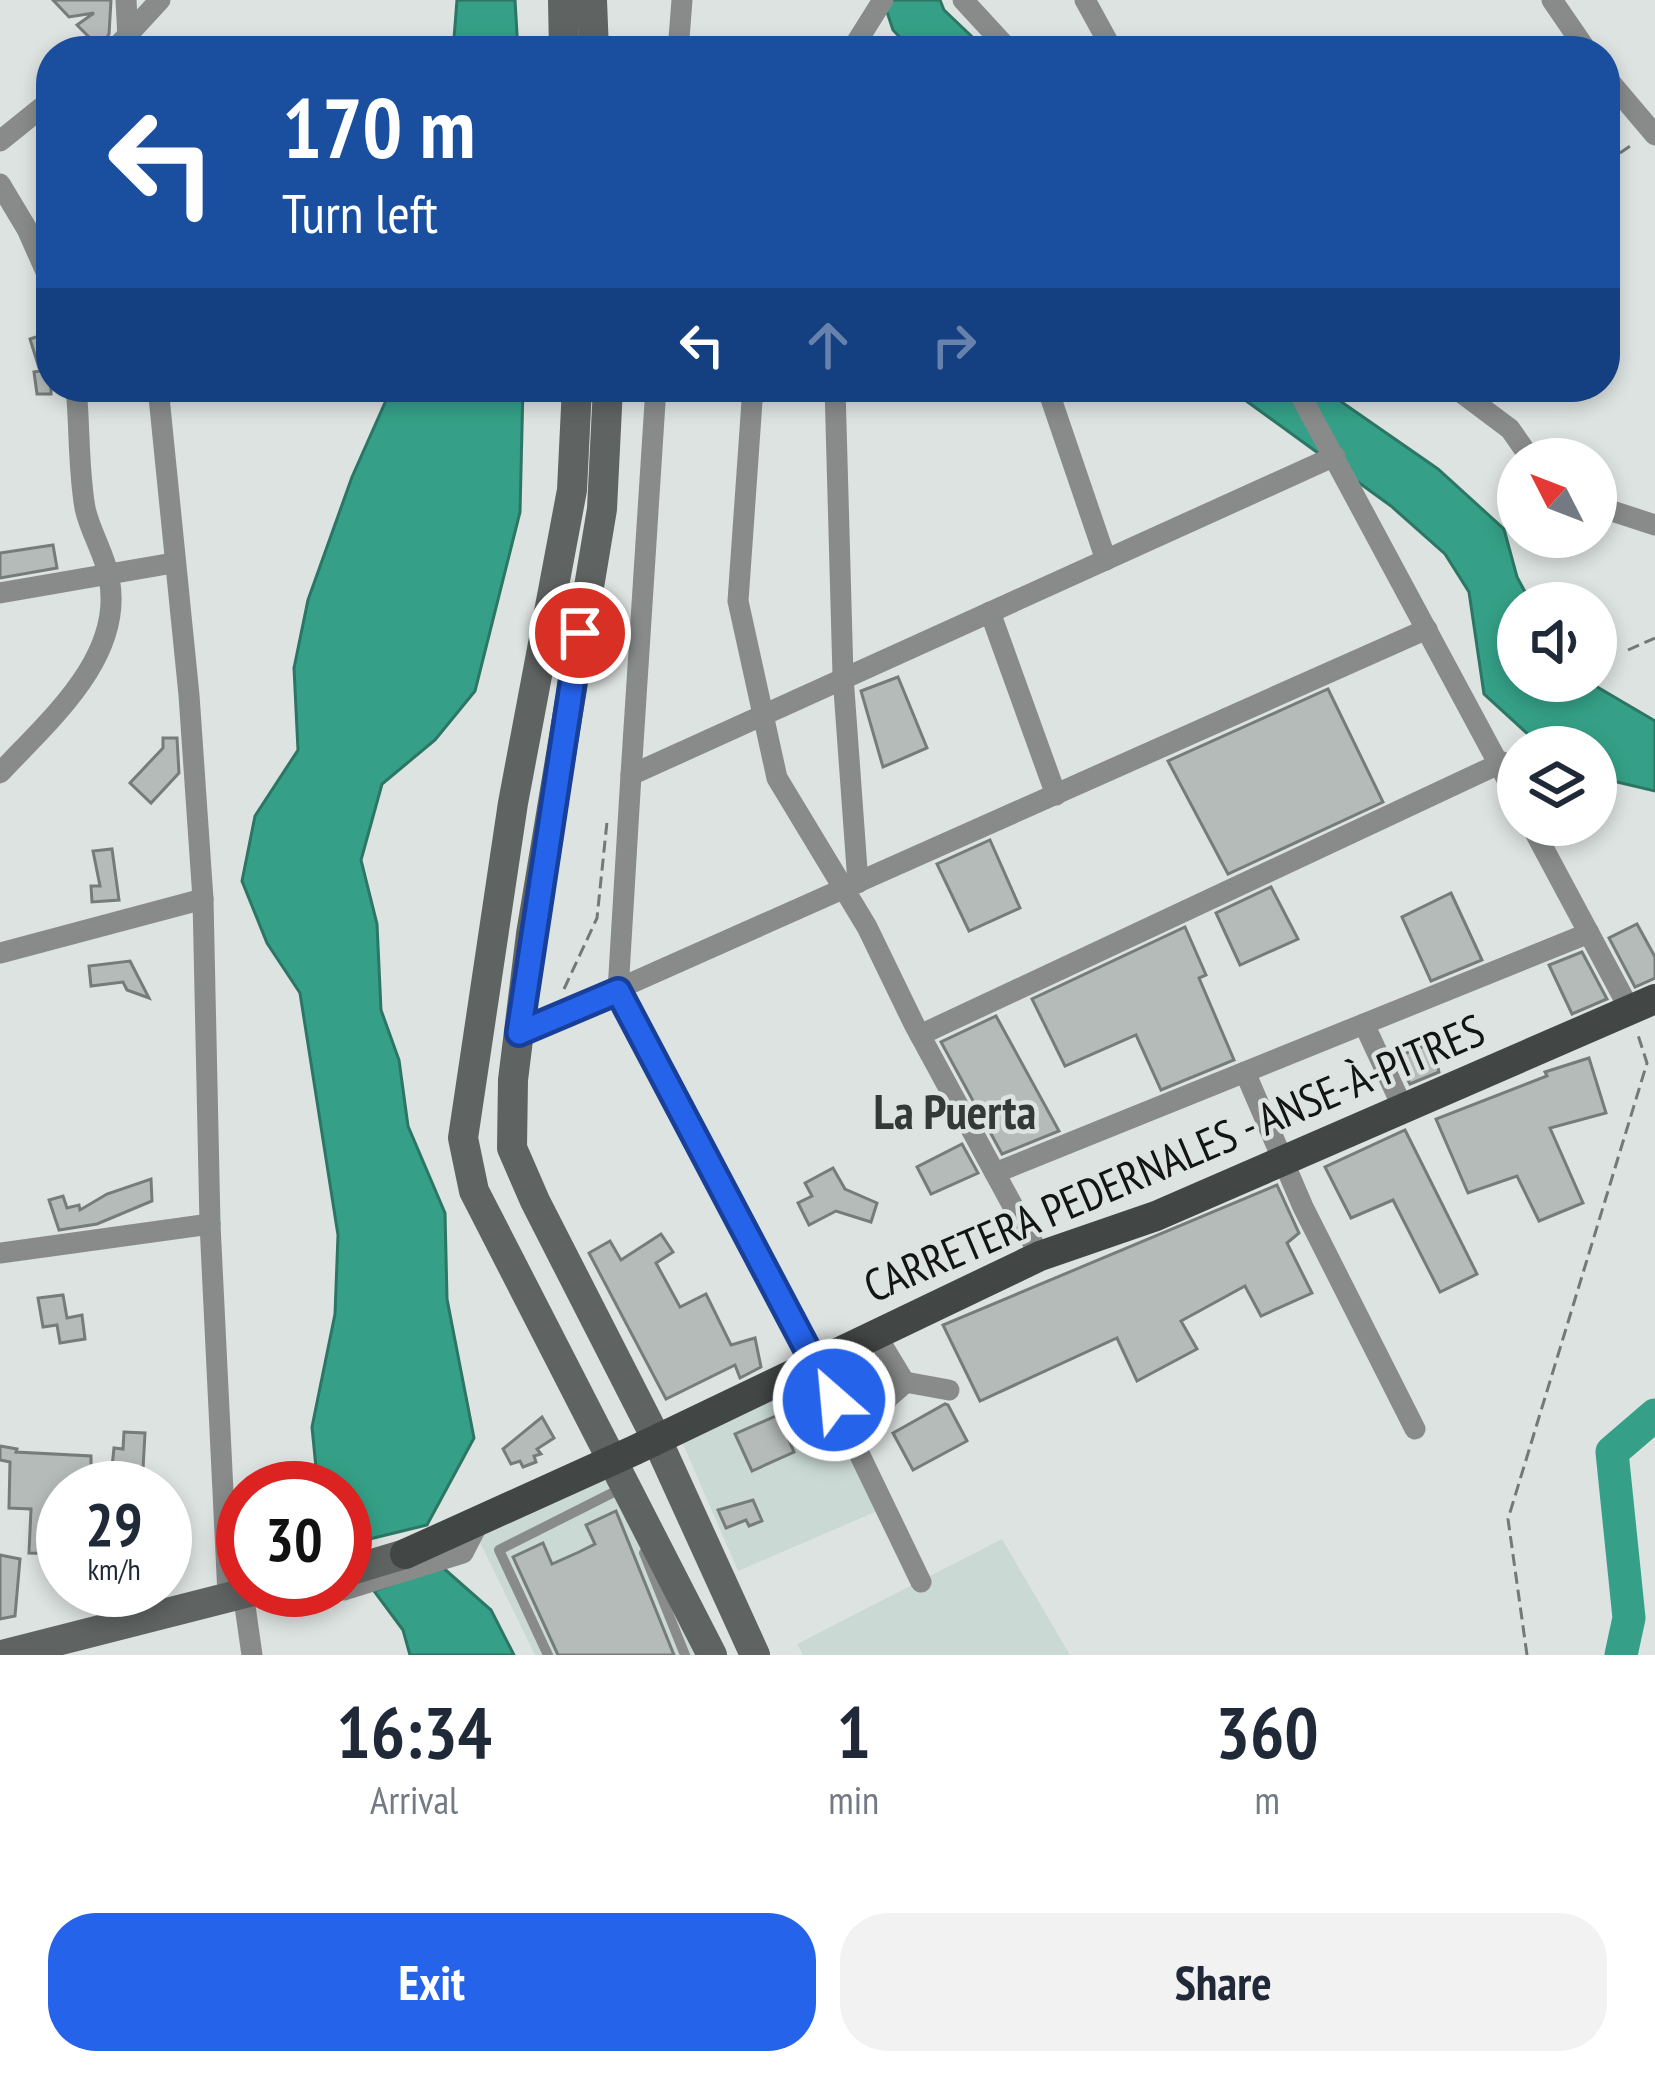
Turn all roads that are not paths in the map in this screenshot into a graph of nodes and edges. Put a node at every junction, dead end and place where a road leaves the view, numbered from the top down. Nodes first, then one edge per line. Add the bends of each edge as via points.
1 (126, 0) edge
2 (160, 0) edge
3 (563, 0) edge
4 (592, 0) edge
5 (682, 0) edge
6 (884, 0) edge
7 (963, 0) edge
8 (1085, 0) edge
9 (1552, 0) edge
10 (124, 36) edge
11 (132, 36) edge
12 (564, 36) edge
13 (593, 36) edge
14 (679, 36) edge
15 (861, 36) edge
16 (996, 36) edge
17 (1105, 36) edge
18 (1577, 36) edge
19 (1620, 94) edge
20 (36, 112) edge
21 (1653, 133) edge
22 (0, 141) edge
23 (0, 184) edge
24 (36, 249) edge
25 (77, 402) edge
26 (159, 402) edge
27 (576, 402) edge
28 (607, 402) edge
29 (655, 402) edge
30 (752, 402) edge
31 (835, 402) edge
32 (1053, 402) edge
33 (1304, 402) edge
34 (1474, 402) edge
35 (1516, 438) edge
36 (1335, 456) junction
37 (1617, 513) edge
38 (1655, 525) edge
39 (1106, 560) junction
40 (173, 563) junction
41 (109, 574) junction
42 (0, 593) edge
43 (990, 612) junction
44 (1427, 628) junction
45 (843, 676) junction
46 (765, 714) junction
47 (1497, 760) edge
48 (1497, 765) edge
49 (0, 772) edge
50 (631, 775) junction
51 (1056, 795) junction
52 (1543, 846) edge
53 (850, 886) junction
54 (203, 899) junction
55 (1589, 933) junction
56 (0, 953) edge
57 (618, 991) junction
58 (1642, 1004) edge
59 (1364, 1024) junction
60 (519, 1033) junction
61 (920, 1035) junction
62 (1245, 1072) junction
63 (1403, 1108) junction
64 (994, 1172) junction
65 (209, 1224) junction
66 (0, 1253) edge
67 (1040, 1256) junction
68 (876, 1335) junction
69 (816, 1364) junction
70 (905, 1382) junction
71 (950, 1390) dead end
72 (875, 1419) dead end
73 (1415, 1429) dead end
74 (656, 1440) junction
75 (231, 1461) edge
76 (615, 1475) junction
77 (478, 1522) junction
78 (405, 1554) joint
79 (372, 1570) edge
80 (372, 1577) edge
81 (921, 1582) dead end
82 (216, 1601) edge
83 (247, 1617) edge
84 (73, 1646) edge
85 (2, 1655) edge
86 (252, 1655) edge
87 (548, 1655) edge
88 (686, 1655) edge
89 (712, 1655) edge
90 (755, 1655) edge

1 - 10 street
2 - 11 street
3 - 12 street
4 - 13 street
5 - 14 street
6 - 15 street
7 - 16 street
8 - 17 street
9 - 18 street
19 - 21 street
20 - 22 street
23 - 24 street
25 - 41 street via 87,516
26 - 40 street
27 - 76 street via 572,490 513,803 463,1138 474,1191
28 - 60 street via 602,509
29 - 50 street
30 - 46 street via 738,601
31 - 45 street
32 - 39 street
33 - 36 street
34 - 35 street
36 - 39 street
36 - 44 street
37 - 38 street
39 - 43 street
40 - 41 street
40 - 54 street
41 - 42 street
41 - 49 street via 112,603 99,655
43 - 45 street
43 - 51 street
44 - 47 street
44 - 51 street
45 - 46 street
45 - 53 street
46 - 50 street
46 - 53 street via 777,778
48 - 61 street
50 - 57 street
51 - 53 street
52 - 55 street
53 - 57 street
53 - 61 street
54 - 56 street
54 - 65 street
55 - 58 street
55 - 59 street
57 - 60 street
57 - 69 street
58 - 63 main road, CARRETERA PEDERNALES - ANSE-À-PITRES
59 - 62 street
59 - 63 street
60 - 74 street via 512,1148
61 - 64 street
62 - 64 street
62 - 73 street
63 - 67 main road, CARRETERA PEDERNALES - ANSE-À-PITRES via 1156,1216
64 - 67 street
65 - 66 street
65 - 75 street
67 - 68 main road, CARRETERA PEDERNALES - ANSE-À-PITRES
68 - 69 main road, CARRETERA PEDERNALES - ANSE-À-PITRES
68 - 70 street
69 - 74 main road, CARRETERA PEDERNALES - ANSE-À-PITRES
69 - 81 street
70 - 71 street
70 - 72 street
74 - 76 main road, CARRETERA PEDERNALES - ANSE-À-PITRES
74 - 90 street
76 - 77 main road, CARRETERA PEDERNALES - ANSE-À-PITRES
76 - 87 lane via 499,1550
76 - 88 lane
76 - 89 street
77 - 78 main road, CARRETERA PEDERNALES - ANSE-À-PITRES
77 - 80 street via 463,1553
78 - 79 street
82 - 84 street
83 - 86 street
84 - 85 street

